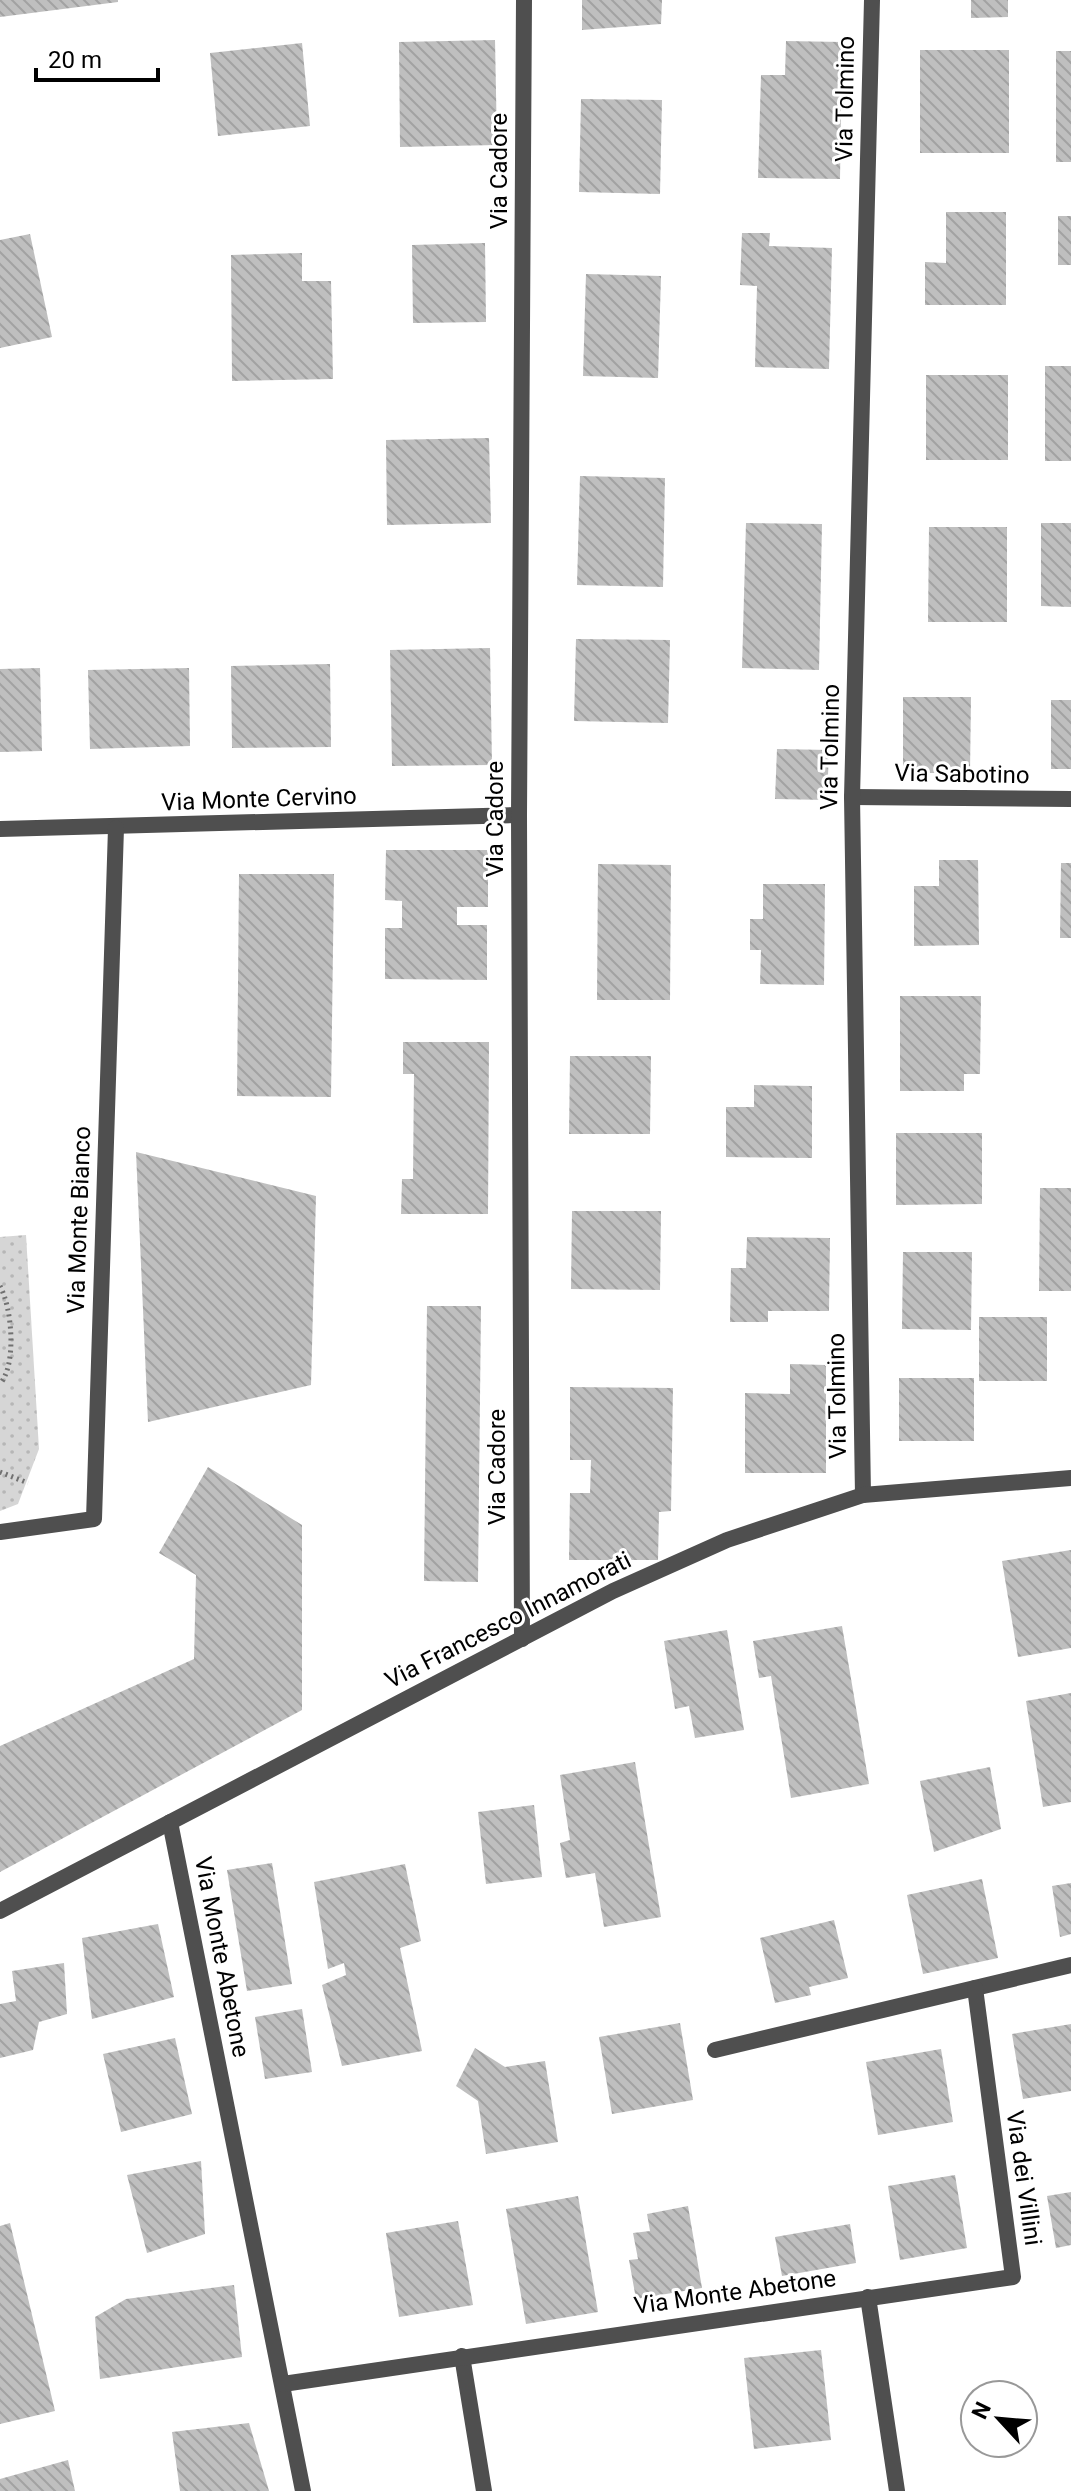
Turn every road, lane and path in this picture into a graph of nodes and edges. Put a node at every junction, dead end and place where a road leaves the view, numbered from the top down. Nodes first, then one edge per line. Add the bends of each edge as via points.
1 (524, 0) edge
2 (872, 0) edge
3 (852, 797) junction
4 (1071, 799) edge
5 (519, 815) junction
6 (116, 828) junction
7 (0, 829) edge
8 (0, 1286) edge
9 (0, 1384) edge
10 (0, 1472) edge
11 (1071, 1478) edge
12 (28, 1483) dead end
13 (863, 1495) junction
14 (0, 1532) edge
15 (522, 1639) junction
16 (170, 1822) junction
17 (0, 1911) edge
18 (1071, 1965) edge
19 (975, 1988) junction
20 (715, 2050) dead end
21 (868, 2297) junction
22 (462, 2356) junction
23 (283, 2384) junction
24 (303, 2491) edge
25 (484, 2491) edge
26 (897, 2491) edge

1 - 5 street, Via Cadore
2 - 3 street, Via Tolmino
3 - 4 street, Via Sabotino
3 - 13 street, Via Tolmino
5 - 6 street, Via Monte Cervino
5 - 15 street, Via Cadore
6 - 7 street, Via Monte Cervino
6 - 14 street, Via Monte Bianco via 94,1519
8 - 9 path via 12,1348
10 - 12 path
11 - 13 street, Via Francesco Innamorati
13 - 15 street, Via Francesco Innamorati via 727,1540
15 - 16 street, Via Francesco Innamorati
16 - 17 street, Via Francesco Innamorati
16 - 23 street, Via Monte Abetone
18 - 19 street
19 - 20 street
19 - 21 street, Via dei Villini via 1013,2277
21 - 22 street, Via Monte Abetone
21 - 26 street, Via Monte Abetone
22 - 23 street, Via Monte Abetone
22 - 25 street
23 - 24 street, Via Monte Abetone

